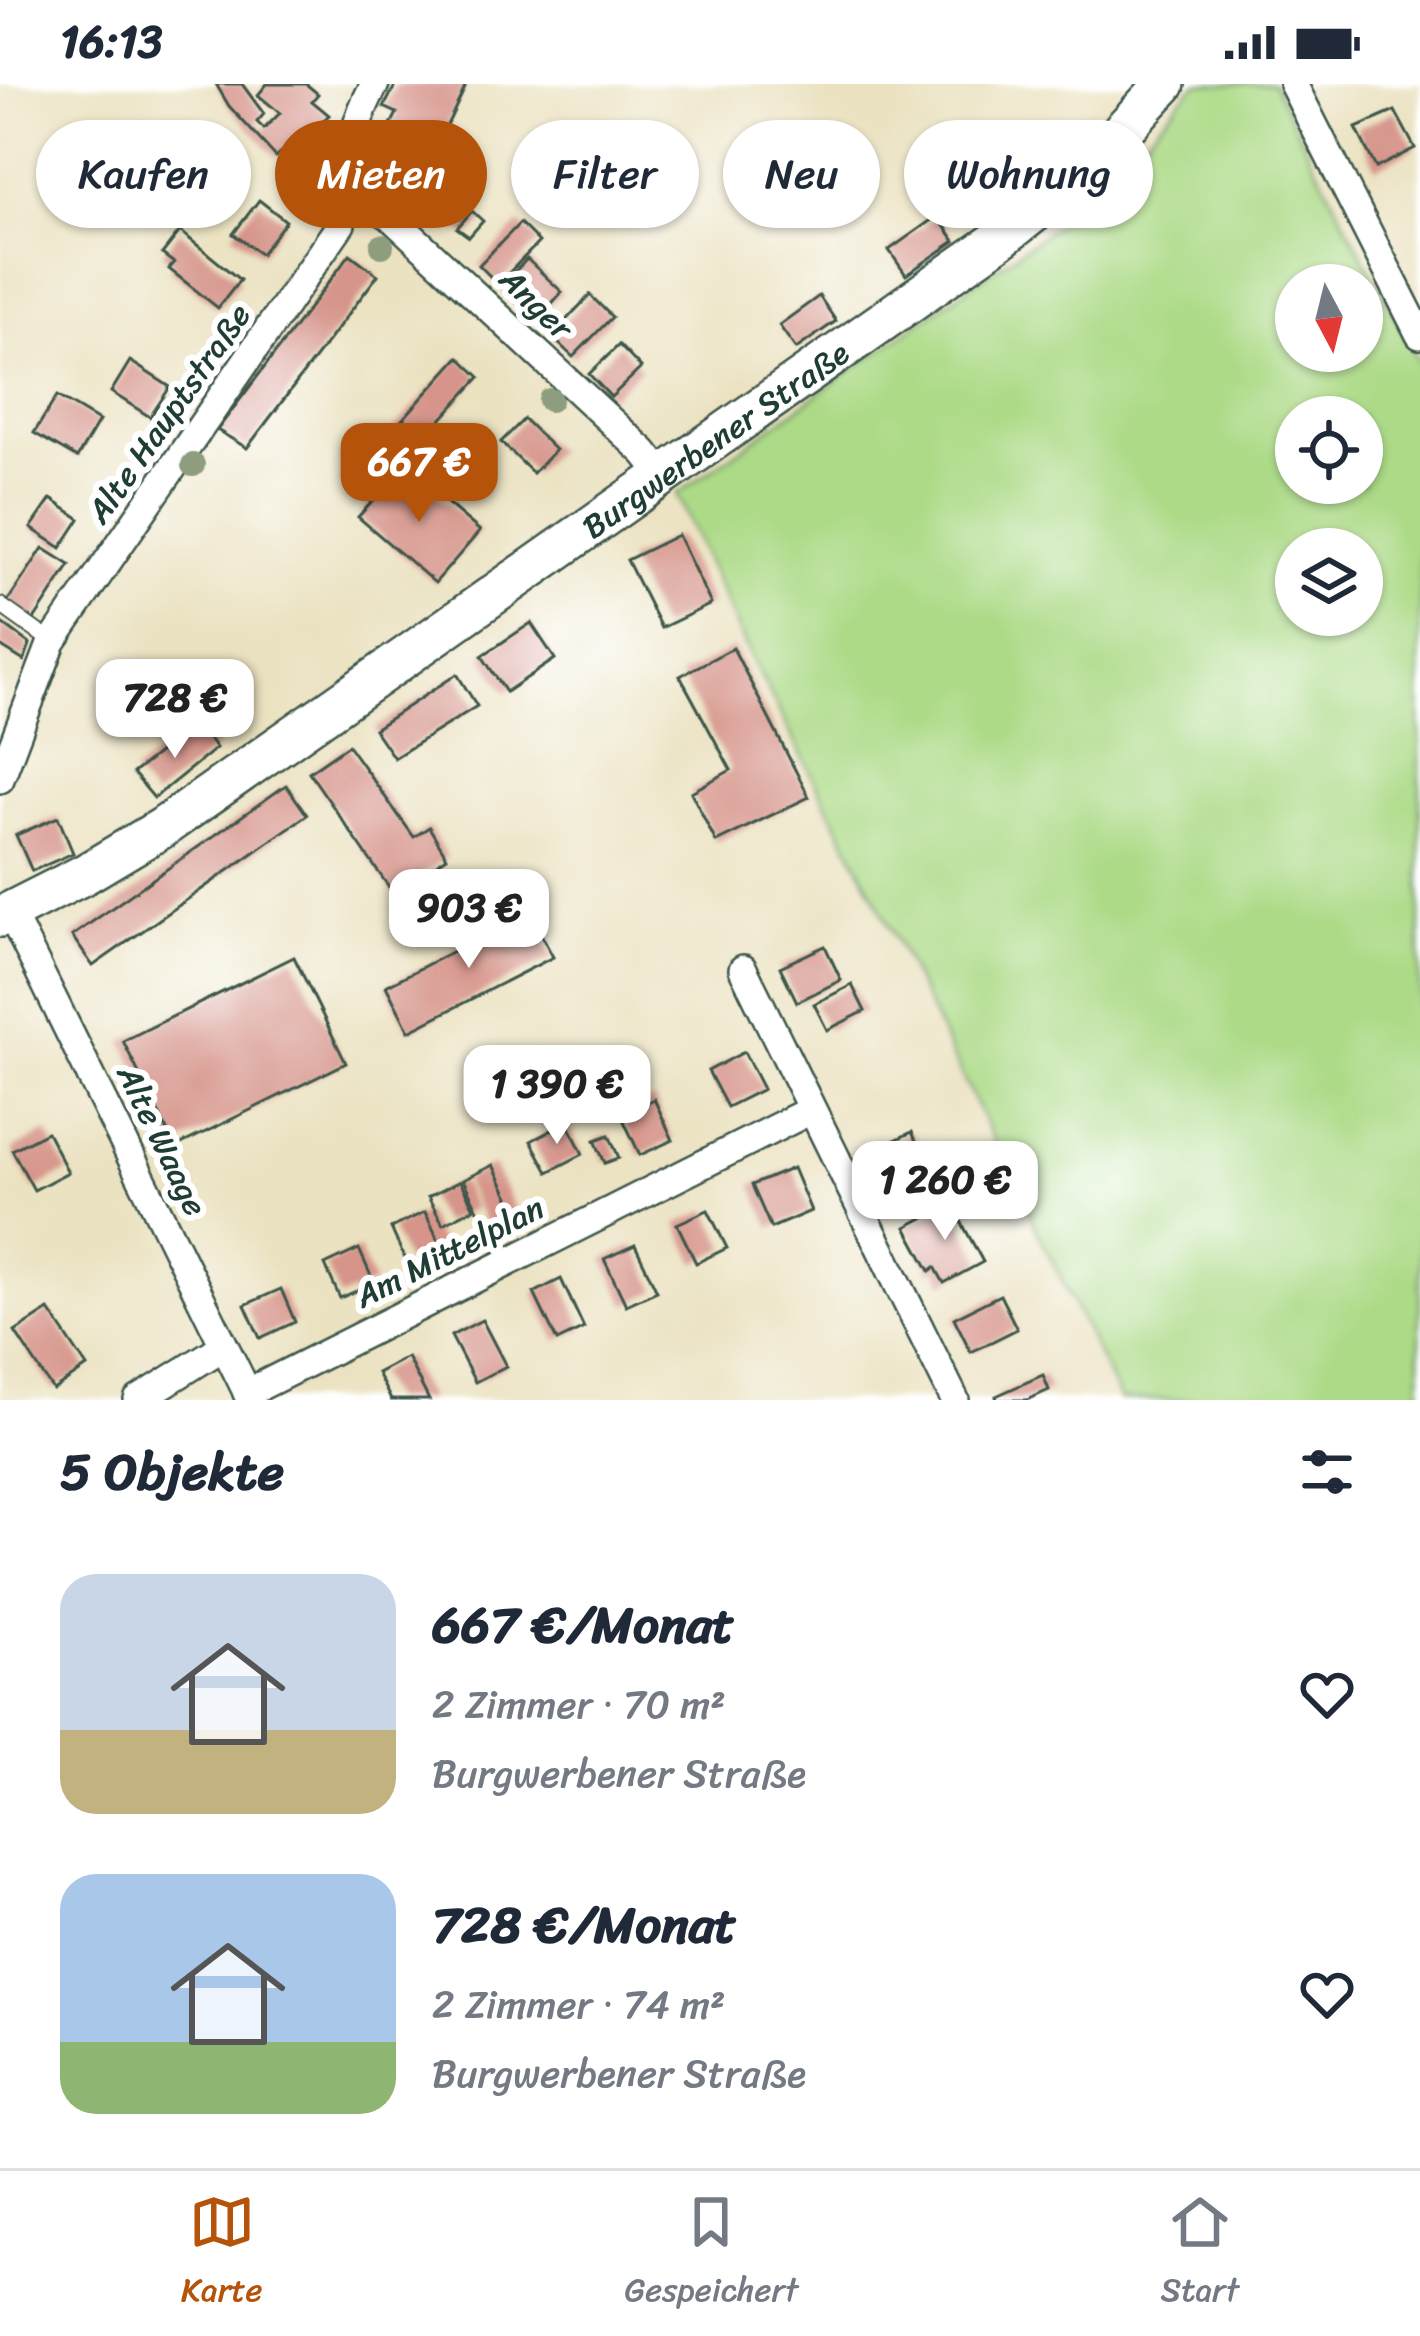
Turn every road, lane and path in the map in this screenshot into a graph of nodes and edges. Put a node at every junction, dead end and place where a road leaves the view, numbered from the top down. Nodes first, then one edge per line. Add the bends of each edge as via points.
1 (375, 84) edge
2 (1165, 84) edge
3 (1293, 84) edge
4 (356, 120) edge
5 (339, 228) edge
6 (402, 228) edge
7 (1420, 335) edge
8 (664, 477) junction
9 (0, 604) edge
10 (52, 642) junction
11 (0, 779) edge
12 (5, 914) edge
13 (743, 969) dead end
14 (811, 1110) junction
15 (224, 1346) junction
16 (249, 1396) edge
17 (138, 1400) edge
18 (955, 1400) edge

1 - 4 street, Alte Hauptstraße
2 - 8 main road, Burgwerbener Straße via 1047,204
3 - 7 street
5 - 10 street, Alte Hauptstraße
6 - 8 street, Anger
8 - 12 main road, Burgwerbener Straße via 163,828
9 - 10 lane
10 - 11 street, Alte Hauptstraße
12 - 15 street, Alte Waage
13 - 14 street
14 - 16 street, Am Mittelplan
14 - 18 street
15 - 16 street, Alte Waage
15 - 17 street

